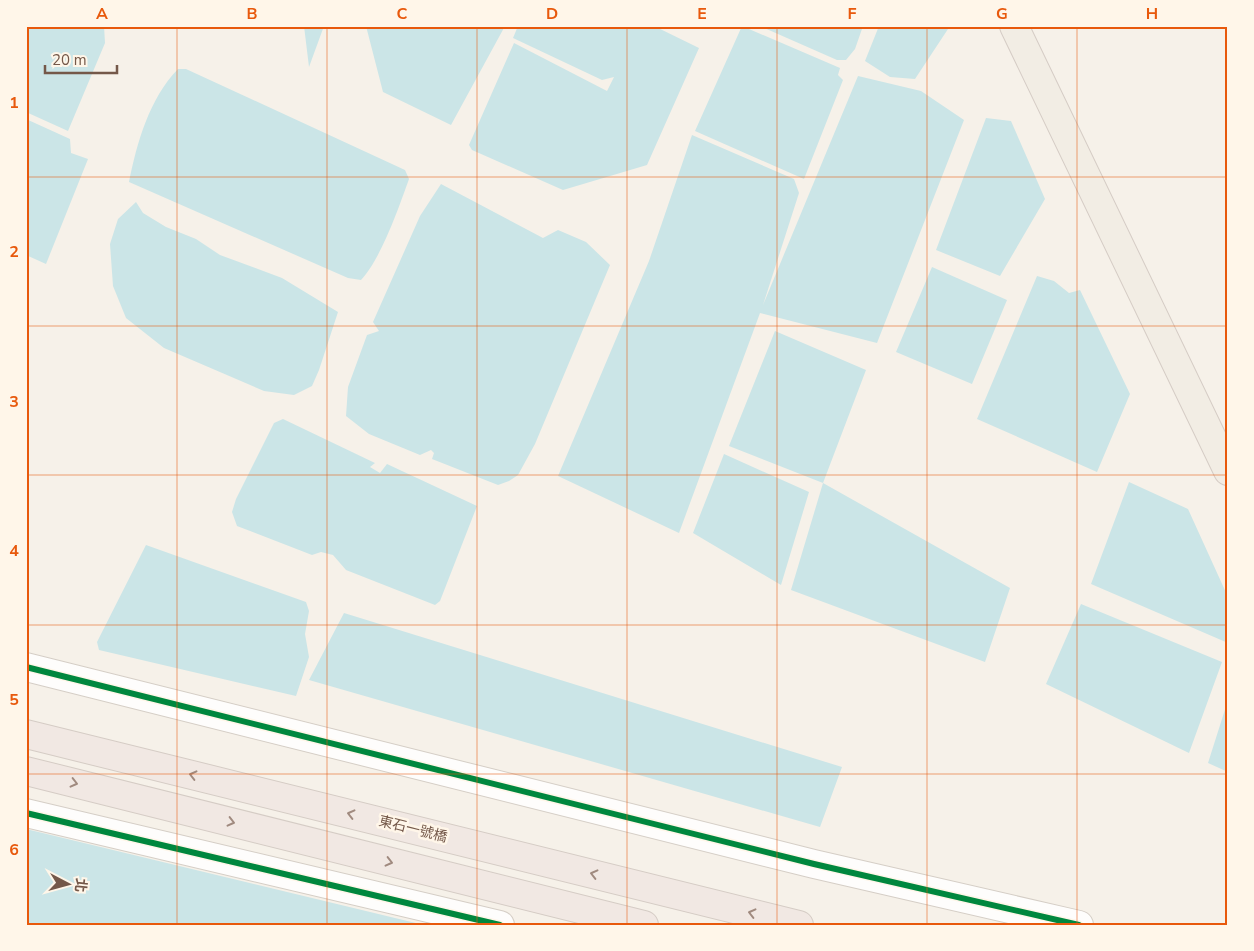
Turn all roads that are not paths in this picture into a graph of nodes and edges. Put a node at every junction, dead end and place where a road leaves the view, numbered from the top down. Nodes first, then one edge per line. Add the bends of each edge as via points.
1 (1014, 26) edge
2 (1228, 471) edge
3 (26, 667) edge
4 (26, 734) edge
5 (26, 771) edge
6 (26, 812) edge
7 (500, 925) edge
8 (644, 925) edge
9 (799, 925) edge
10 (1079, 925) edge

1 - 2 main road
3 - 10 street via 814,864
9 -> 4 highway, 東石一號橋
5 -> 8 highway
6 - 7 street

